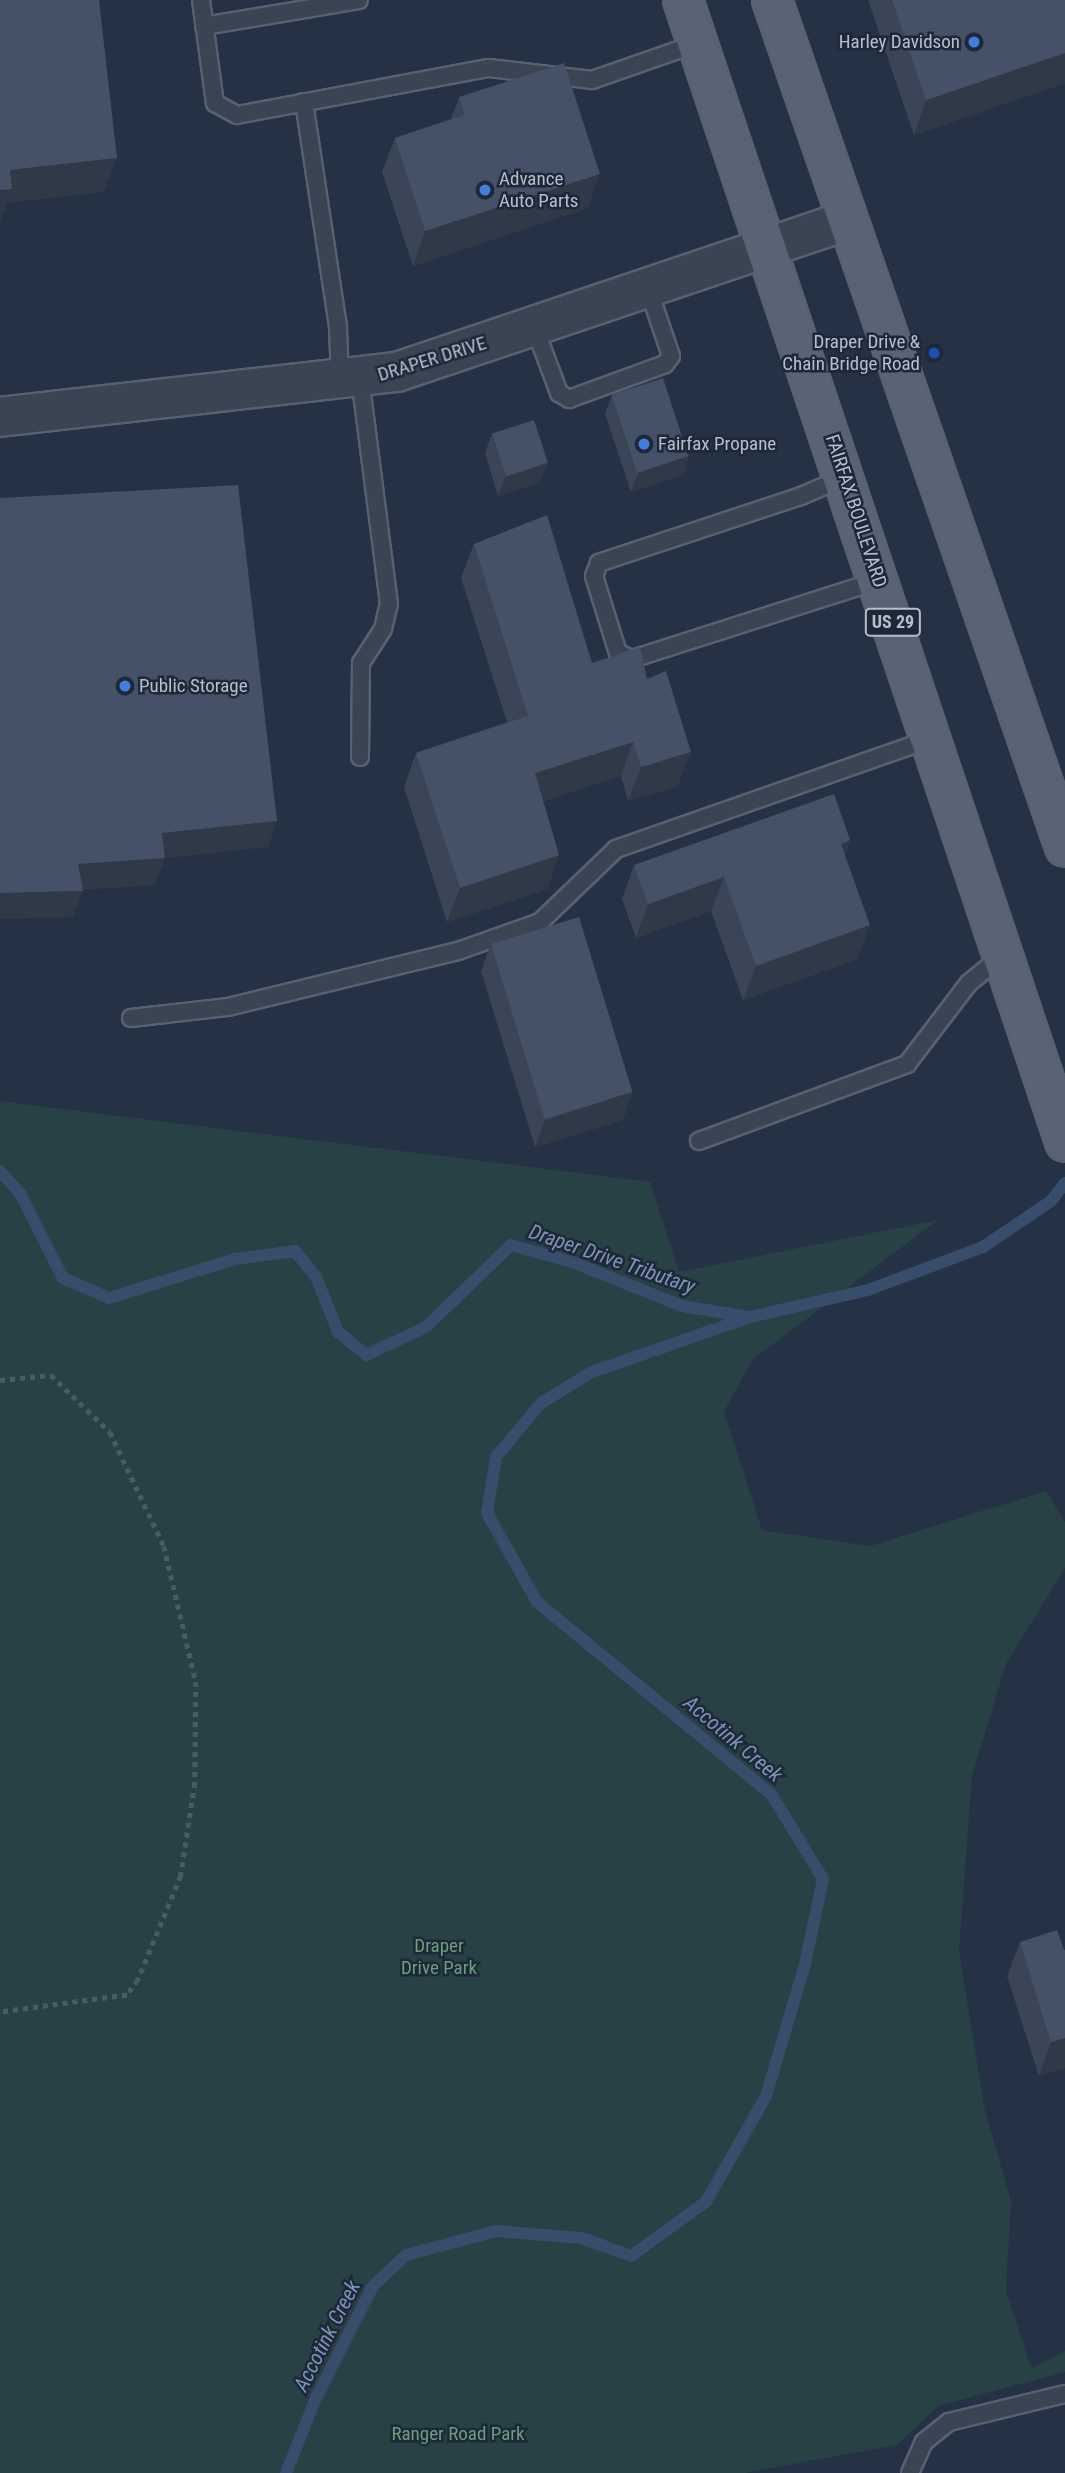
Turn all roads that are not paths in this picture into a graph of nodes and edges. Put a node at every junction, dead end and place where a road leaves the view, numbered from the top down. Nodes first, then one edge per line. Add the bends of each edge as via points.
1 (201, 0) edge
2 (359, 0) edge
3 (683, 0) edge
4 (772, 0) edge
5 (204, 26) junction
6 (698, 43) junction
7 (304, 102) junction
8 (846, 221) junction
9 (769, 248) junction
10 (648, 288) junction
11 (534, 326) junction
12 (350, 380) junction
13 (0, 418) edge
14 (845, 477) junction
15 (879, 580) junction
16 (932, 738) junction
17 (360, 757) dead end
18 (1065, 847) edge
19 (1004, 954) junction
20 (1018, 996) junction
21 (131, 1018) dead end
22 (1065, 1094) edge
23 (699, 1141) dead end
24 (1065, 1142) edge
25 (1065, 2394) edge
26 (910, 2473) edge

1 - 5 lane
2 - 5 lane
3 - 6 main road, FAIRFAX BOULEVARD / US 29
4 - 8 main road
5 - 7 lane via 215,103 237,115
6 - 7 lane via 592,80 489,68
6 - 9 main road, FAIRFAX BOULEVARD / US 29
7 - 12 lane
8 - 9 street, DRAPER DRIVE
8 - 18 main road
9 - 10 street, DRAPER DRIVE
9 - 14 main road, FAIRFAX BOULEVARD / US 29
10 - 11 street, DRAPER DRIVE
10 - 11 lane via 671,356 665,364 569,399 559,393
11 - 12 street, DRAPER DRIVE via 397,372
12 - 13 street, DRAPER DRIVE
12 - 17 lane via 389,604 383,629 361,663
14 - 15 main road, FAIRFAX BOULEVARD / US 29
14 - 15 lane via 802,496 599,563 594,576 618,653 632,659
15 - 16 main road, FAIRFAX BOULEVARD / US 29
16 - 19 main road, FAIRFAX BOULEVARD / US 29
16 - 21 lane via 616,849 540,922 458,951 228,1007
19 - 20 main road, FAIRFAX BOULEVARD / US 29
19 - 23 lane via 969,983 908,1064
20 - 22 main road
20 - 24 main road, FAIRFAX BOULEVARD / US 29
25 - 26 lane via 949,2422 924,2442

